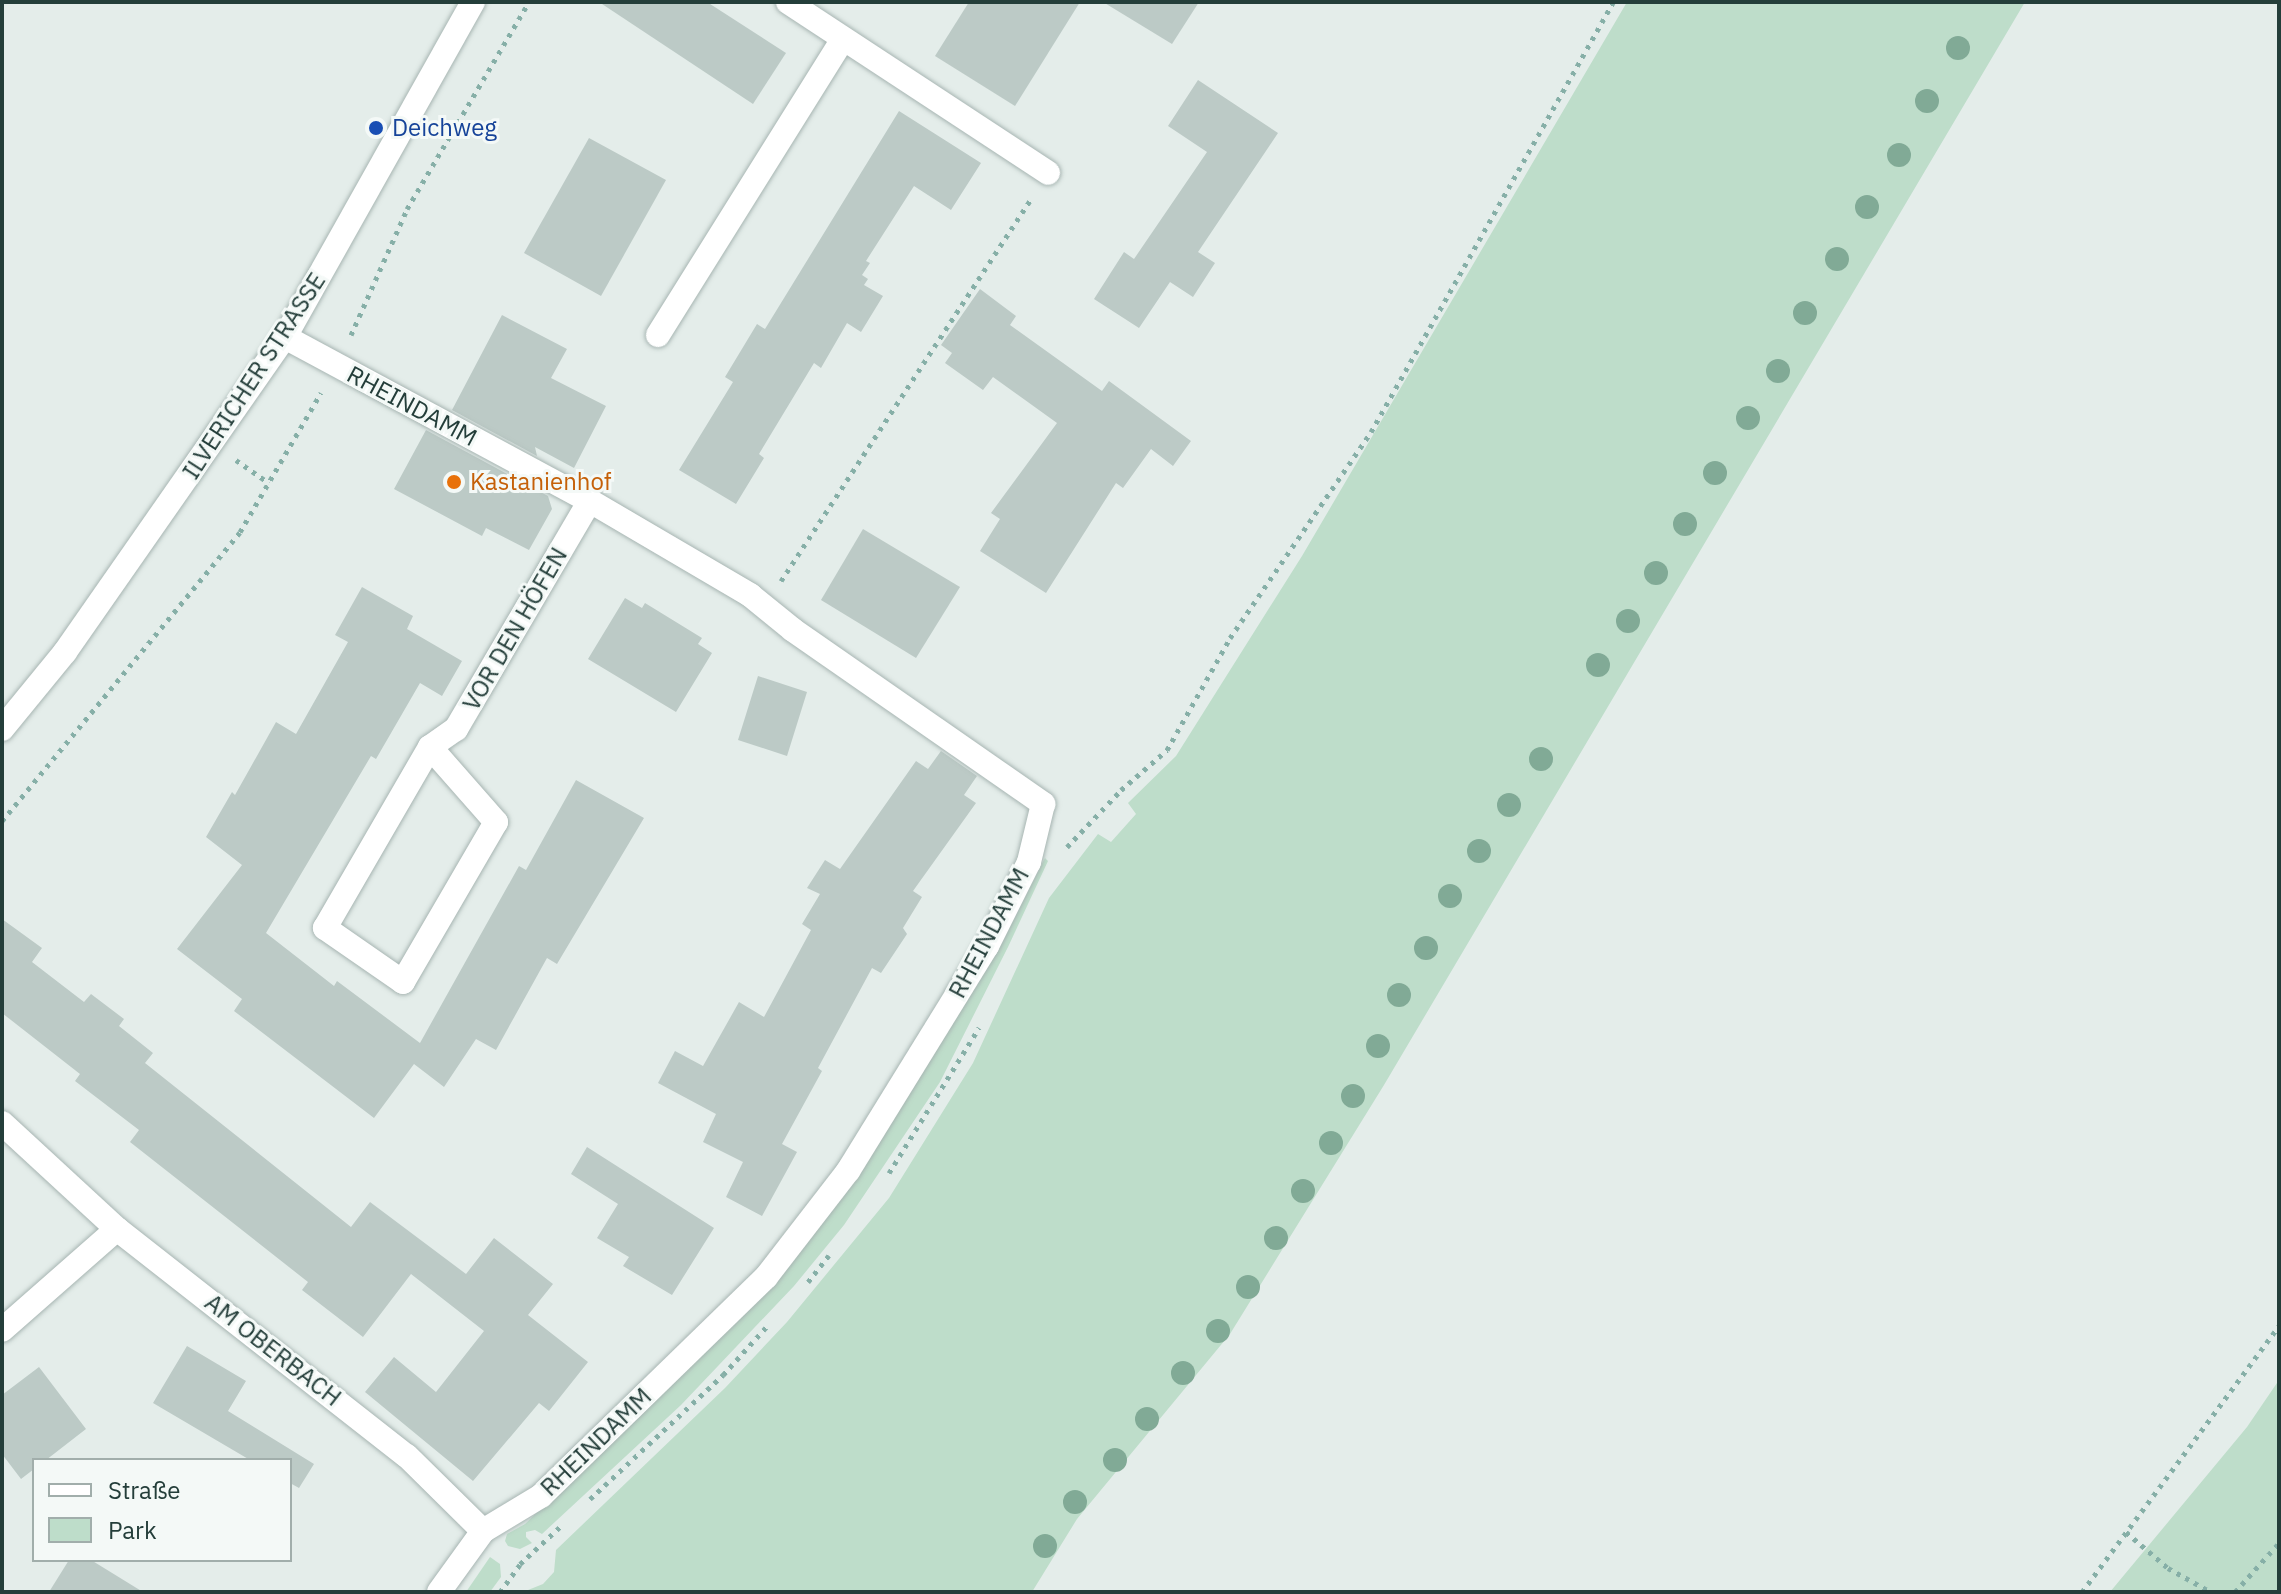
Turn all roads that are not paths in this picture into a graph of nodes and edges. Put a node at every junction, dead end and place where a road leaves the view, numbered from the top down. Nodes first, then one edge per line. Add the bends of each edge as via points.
1 (473, 2) edge
2 (788, 2) edge
3 (843, 39) junction
4 (1048, 173) road end
5 (658, 335) dead end
6 (285, 337) junction
7 (590, 501) junction
8 (2, 729) edge
9 (430, 747) junction
10 (2, 1123) edge
11 (117, 1229) junction
12 (2, 1330) edge
13 (483, 1531) junction
14 (439, 1592) edge

1 - 6 street, ILVERICHER STRASSE
2 - 3 street
3 - 4 street
3 - 5 street
6 - 7 street, RHEINDAMM
6 - 8 street, ILVERICHER STRASSE via 65,652
7 - 9 street, VOR DEN HÖFEN via 456,729
7 - 13 street, RHEINDAMM via 750,595 1043,804 1029,862 987,946 848,1171 766,1277 541,1496
9 - 9 street, VOR DEN HÖFEN via 325,928 403,982 496,822
10 - 11 street, AM OBERBACH
11 - 12 street
11 - 13 street, AM OBERBACH via 407,1456
13 - 14 street

